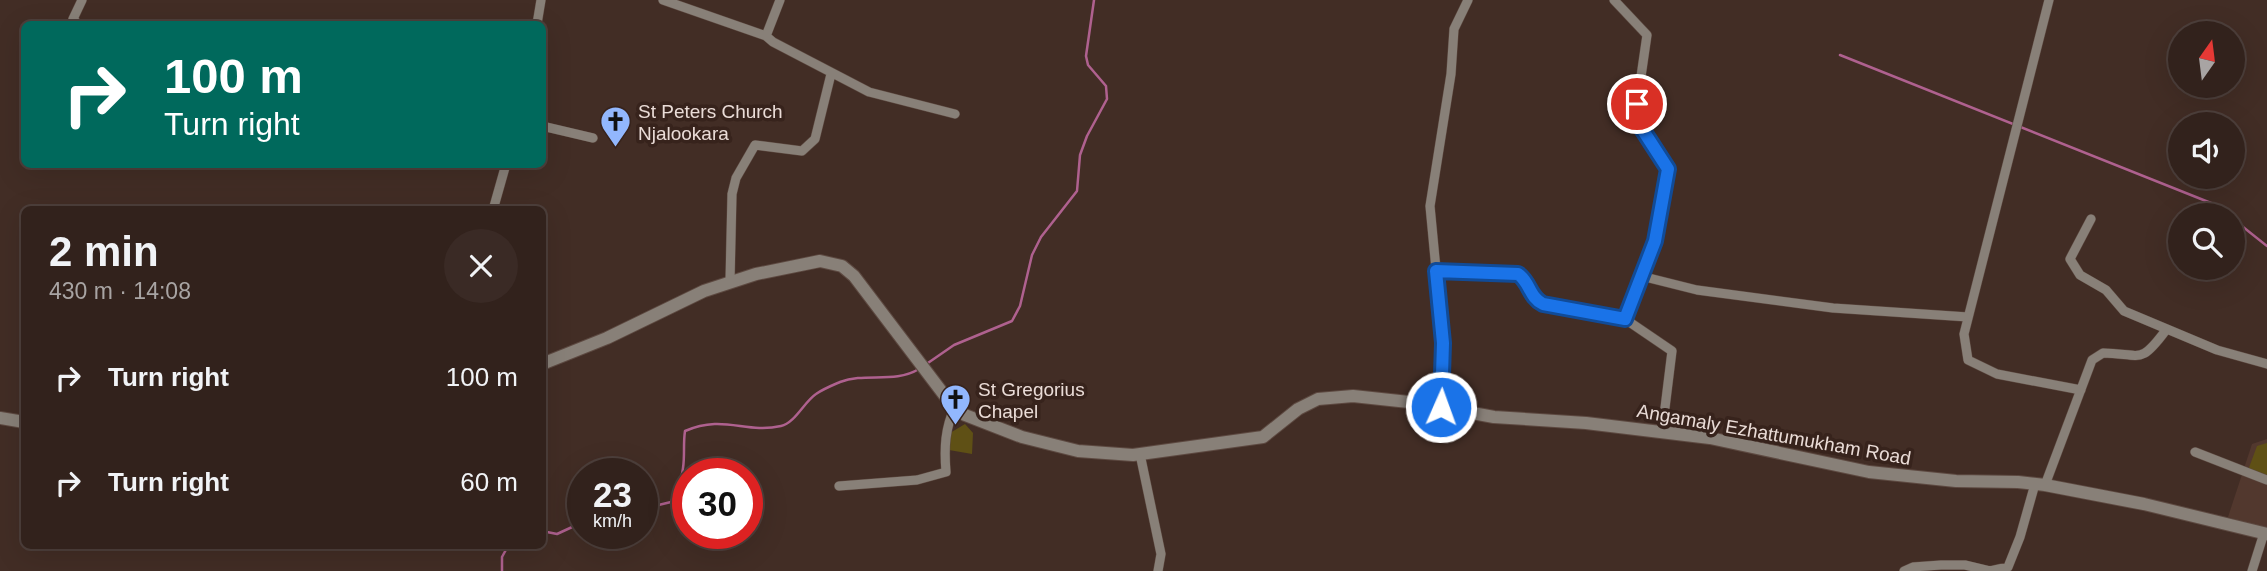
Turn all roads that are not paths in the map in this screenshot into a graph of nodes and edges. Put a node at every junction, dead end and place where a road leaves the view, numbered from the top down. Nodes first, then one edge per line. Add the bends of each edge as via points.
1 (82, 0) edge
2 (541, 0) edge
3 (663, 0) edge
4 (780, 0) edge
5 (1468, 0) edge
6 (1614, 0) edge
7 (2049, 0) edge
8 (75, 21) edge
9 (538, 21) edge
10 (766, 36) junction
11 (831, 74) junction
12 (955, 114) dead end
13 (546, 127) edge
14 (593, 138) dead end
15 (505, 168) edge
16 (494, 206) edge
17 (2091, 219) dead end
18 (1436, 271) junction
19 (1641, 275) junction
20 (730, 281) junction
21 (1968, 317) junction
22 (1625, 319) junction
23 (2166, 330) junction
24 (546, 362) edge
25 (2267, 364) edge
26 (2081, 390) junction
27 (955, 407) junction
28 (1441, 407) junction
29 (0, 418) edge
30 (21, 422) edge
31 (1662, 432) junction
32 (2195, 452) dead end
33 (1140, 454) junction
34 (2267, 480) edge
35 (839, 485) dead end
36 (2040, 485) junction
37 (2265, 534) edge
38 (1158, 571) edge
39 (1904, 571) edge
40 (2252, 571) edge

1 - 8 street
2 - 9 street
3 - 10 street
4 - 10 street
5 - 18 street via 1454,30 1430,206
6 - 19 street via 1647,35 1635,118 1668,169 1655,241
7 - 21 street
10 - 11 street
11 - 12 street via 869,92
11 - 20 street via 815,139 802,150 755,145 736,178
13 - 14 street
15 - 16 street
17 - 23 street via 2070,259 2080,275 2106,290 2124,312
18 - 22 street via 1518,274 1533,298 1543,304
18 - 28 street via 1443,343
19 - 21 street via 1697,290 1833,309
19 - 22 street
20 - 24 street, Angamaly Ezhattumukham Road
20 - 27 street, Angamaly Ezhattumukham Road via 820,261 842,266
21 - 26 street via 1964,334 1968,360 1997,374
22 - 31 street via 1672,351
23 - 25 street
23 - 26 street via 2149,353 2103,353 2092,360
26 - 36 street
27 - 33 street, Angamaly Ezhattumukham Road via 982,423 1078,451
27 - 35 street via 947,423 946,472 917,480
28 - 31 street, Angamaly Ezhattumukham Road via 1506,418
28 - 33 street, Angamaly Ezhattumukham Road via 1335,396 1298,409 1262,437
29 - 30 street
31 - 36 street, Angamaly Ezhattumukham Road via 1743,444 1869,472
32 - 34 street
33 - 38 street via 1161,554
36 - 37 street, Angamaly Ezhattumukham Road via 2144,504
36 - 39 street via 2008,567 1990,571 1941,565
37 - 40 street

